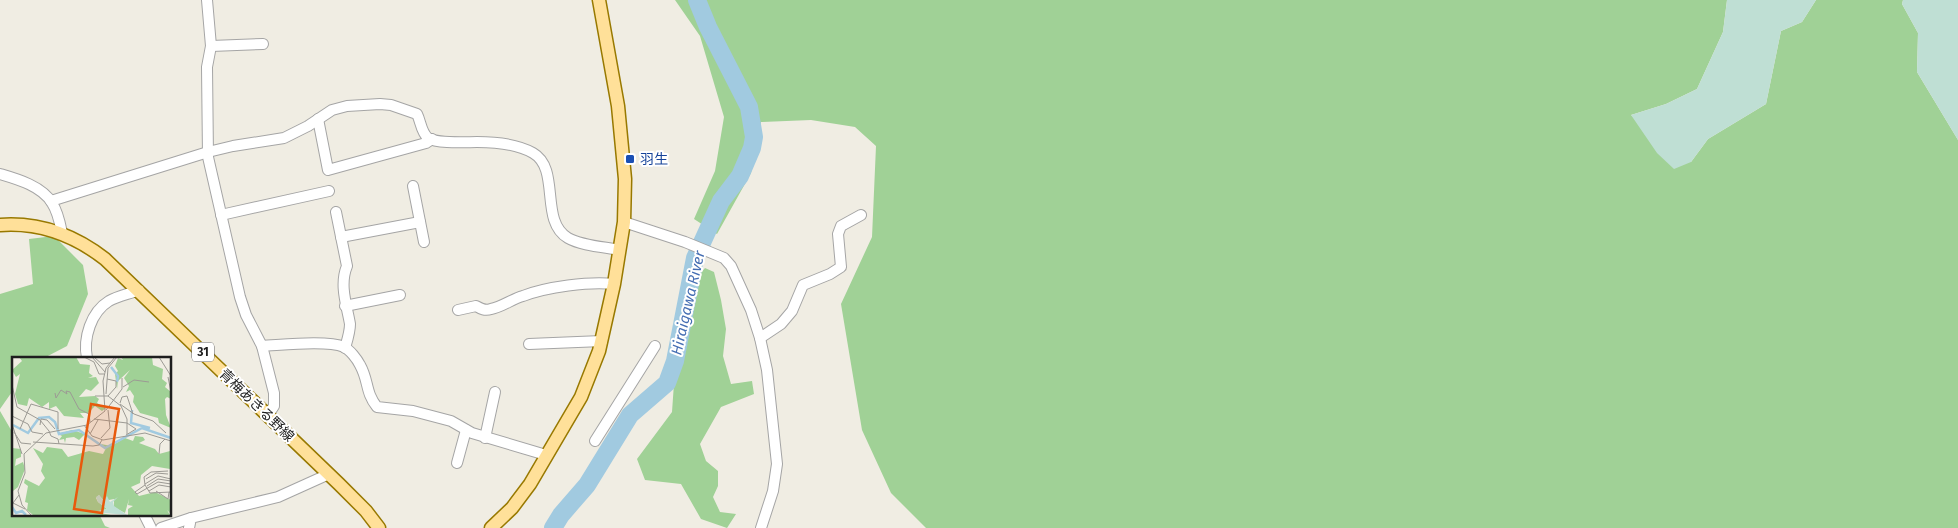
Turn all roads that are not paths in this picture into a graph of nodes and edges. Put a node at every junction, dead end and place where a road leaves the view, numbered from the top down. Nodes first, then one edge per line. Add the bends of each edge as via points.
1 (207, 0) edge
2 (599, 0) edge
3 (263, 44) dead end
4 (211, 46) junction
5 (318, 118) junction
6 (432, 139) junction
7 (208, 152) junction
8 (0, 174) edge
9 (413, 186) dead end
10 (329, 191) dead end
11 (51, 201) junction
12 (336, 212) dead end
13 (221, 215) junction
14 (860, 215) dead end
15 (420, 222) junction
16 (624, 222) junction
17 (0, 225) edge
18 (62, 233) junction
19 (341, 237) junction
20 (424, 242) dead end
21 (620, 250) junction
22 (614, 284) junction
23 (139, 290) junction
24 (400, 295) dead end
25 (345, 306) junction
26 (458, 310) dead end
27 (760, 338) junction
28 (602, 341) junction
29 (529, 344) dead end
30 (262, 346) junction
31 (655, 346) dead end
32 (345, 348) junction
33 (87, 357) edge
34 (495, 392) dead end
35 (268, 415) junction
36 (466, 430) junction
37 (485, 438) junction
38 (595, 441) dead end
39 (546, 455) junction
40 (457, 463) dead end
41 (329, 474) junction
42 (145, 516) edge
43 (190, 523) edge
44 (151, 528) edge
45 (161, 528) edge
46 (379, 528) edge
47 (491, 528) edge
48 (761, 528) edge

1 - 4 street
2 - 16 main road via 623,144
3 - 4 street
4 - 7 street via 207,67
5 - 6 street via 346,106 392,105 416,114 422,130
5 - 6 street via 328,170
5 - 7 street via 284,138
6 - 21 street via 464,144 505,144 534,154 541,159 546,170 554,222 560,230 568,238
7 - 11 street
7 - 13 street
8 - 11 street via 16,178
9 - 15 street
10 - 13 street
11 - 18 street
12 - 19 street
13 - 30 street via 240,297
14 - 27 street via 841,226 838,234 841,267 803,285 792,311 781,324
15 - 19 street
15 - 20 street
16 - 21 main road
16 - 27 street via 724,258 731,266 751,310
17 - 18 main road, 青梅あきる野線 / 31 via 34,226
18 - 23 main road, 青梅あきる野線 / 31 via 95,252
19 - 25 street via 347,266 344,273
21 - 22 main road
22 - 26 street via 601,282 550,289 491,310 476,306
22 - 28 main road
23 - 33 street via 113,299 95,315 88,330
23 - 35 main road, 青梅あきる野線 / 31
24 - 25 street
25 - 32 street via 350,326
27 - 48 street via 777,464 773,491
28 - 29 street
28 - 39 main road via 581,397
30 - 32 street via 321,343
30 - 35 street via 274,393 274,406
31 - 38 street
32 - 36 street via 359,363 369,396 377,407 413,411 452,422
34 - 37 street
35 - 41 main road, 青梅あきる野線 / 31
36 - 37 street
36 - 40 street
37 - 39 street
39 - 47 main road via 521,497
41 - 43 street via 278,497
41 - 46 main road, 青梅あきる野線 / 31
42 - 44 street
43 - 45 street

